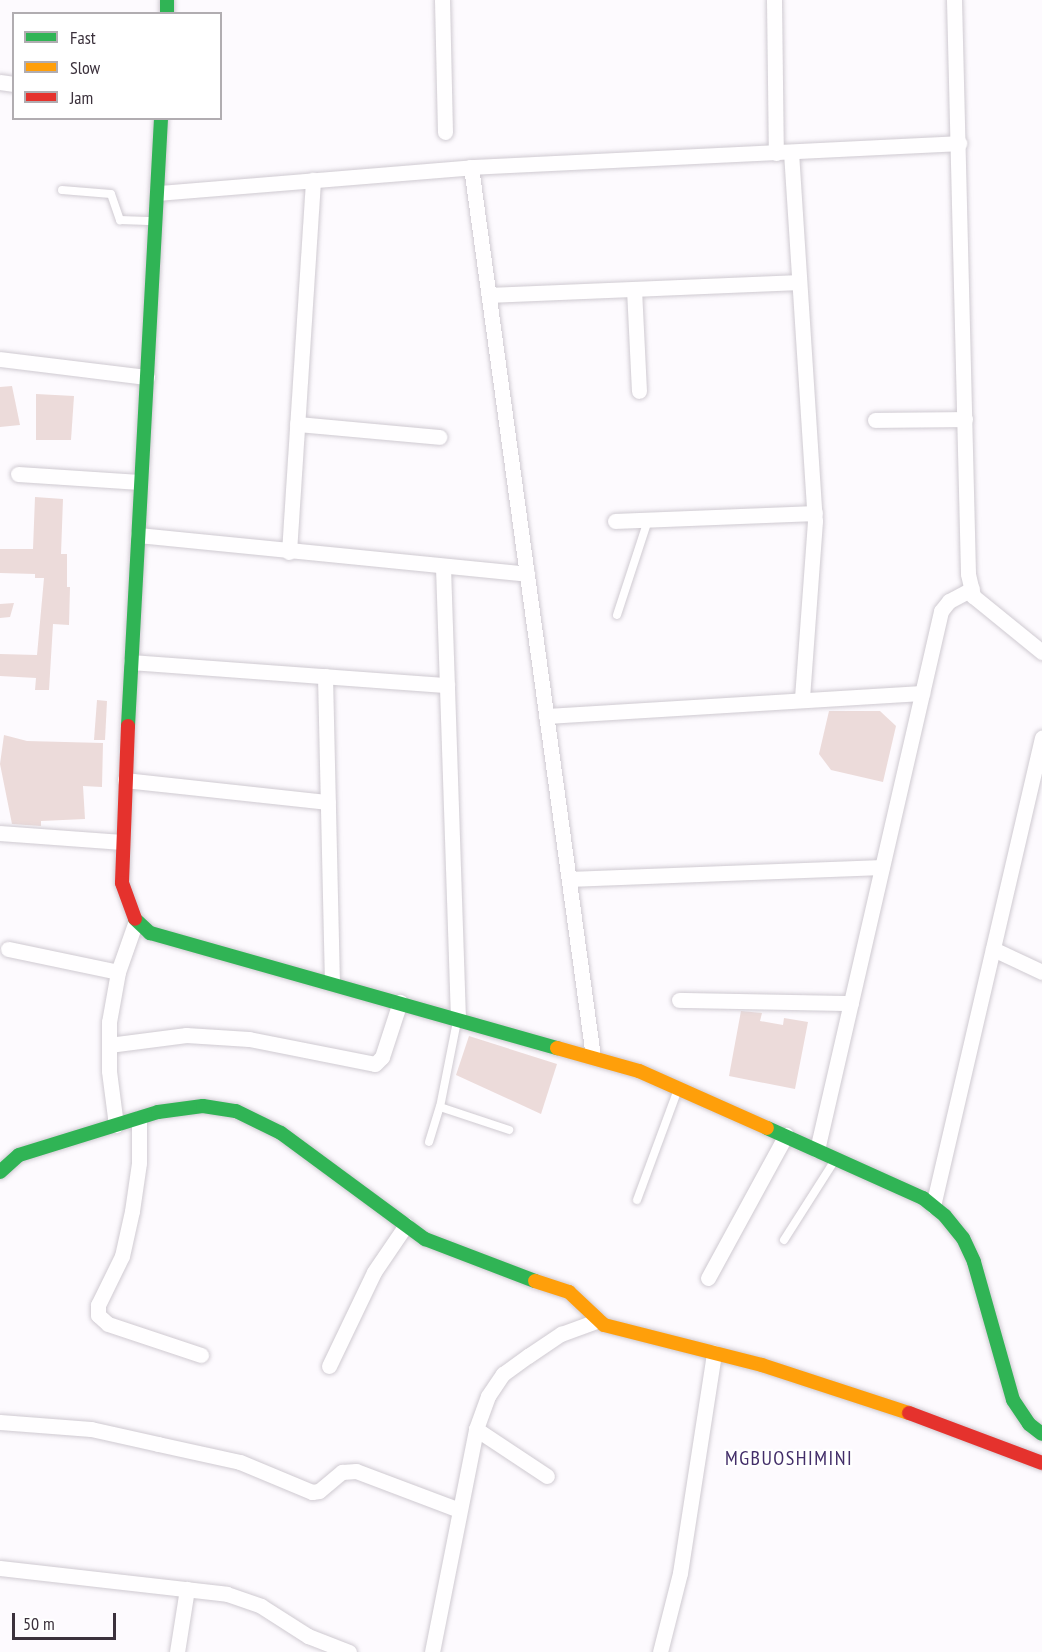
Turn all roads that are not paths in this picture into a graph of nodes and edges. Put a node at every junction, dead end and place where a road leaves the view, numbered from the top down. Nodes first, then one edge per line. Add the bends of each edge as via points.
1 (442, 0) edge
2 (774, 0) edge
3 (954, 0) edge
4 (161, 120) edge
5 (445, 132) dead end
6 (959, 143) junction
7 (783, 152) junction
8 (471, 167) junction
9 (313, 180) junction
10 (62, 190) dead end
11 (158, 193) junction
12 (156, 221) junction
13 (799, 282) junction
14 (634, 289) junction
15 (489, 295) junction
16 (0, 359) edge
17 (147, 377) junction
18 (639, 392) dead end
19 (965, 419) junction
20 (875, 420) dead end
21 (297, 424) junction
22 (439, 437) dead end
23 (18, 474) dead end
24 (140, 482) junction
25 (814, 513) junction
26 (648, 520) junction
27 (615, 521) dead end
28 (138, 535) junction
29 (289, 552) junction
30 (442, 567) junction
31 (527, 574) junction
32 (972, 589) junction
33 (617, 615) dead end
34 (1042, 652) edge
35 (130, 662) junction
36 (326, 676) junction
37 (447, 685) junction
38 (922, 693) junction
39 (802, 700) junction
40 (546, 716) junction
41 (1042, 737) edge
42 (124, 780) junction
43 (1027, 801) junction
44 (328, 802) junction
45 (1042, 808) edge
46 (0, 833) edge
47 (122, 842) junction
48 (882, 867) junction
49 (569, 879) junction
50 (136, 921) junction
51 (8, 949) dead end
52 (993, 949) junction
53 (118, 972) junction
54 (1042, 972) edge
55 (332, 983) junction
56 (679, 1000) dead end
57 (400, 1002) junction
58 (851, 1003) junction
59 (458, 1019) junction
60 (109, 1045) junction
61 (593, 1057) junction
62 (679, 1088) junction
63 (440, 1107) junction
64 (139, 1118) junction
65 (116, 1125) junction
66 (509, 1130) dead end
67 (786, 1135) junction
68 (429, 1142) dead end
69 (817, 1150) junction
70 (836, 1158) junction
71 (0, 1172) edge
72 (637, 1200) dead end
73 (933, 1206) junction
74 (406, 1226) junction
75 (784, 1240) dead end
76 (708, 1278) dead end
77 (599, 1320) junction
78 (714, 1353) junction
79 (201, 1355) dead end
80 (329, 1366) dead end
81 (0, 1422) edge
82 (476, 1429) junction
83 (1042, 1434) edge
84 (1042, 1463) edge
85 (548, 1476) dead end
86 (459, 1510) junction
87 (0, 1568) edge
88 (187, 1589) junction
89 (177, 1652) edge
90 (349, 1652) edge
91 (432, 1652) edge
92 (660, 1652) edge

1 - 5 street
2 - 7 street
3 - 6 street
4 - 11 street
6 - 7 street
6 - 19 street
7 - 8 street
7 - 13 street
8 - 9 street
8 - 15 street
9 - 11 street
9 - 21 street
10 - 12 lane via 111,194 120,220
11 - 12 street
12 - 17 street
13 - 14 street
13 - 25 street
14 - 15 street
14 - 18 street
15 - 31 street
16 - 17 street
17 - 24 street
19 - 20 street
19 - 32 street via 968,574
21 - 22 street
21 - 29 street
23 - 24 street
24 - 28 street
25 - 26 street
25 - 39 street
26 - 27 street
26 - 33 lane
28 - 29 street
28 - 35 street
29 - 30 street
30 - 31 street
30 - 37 street
31 - 40 street
32 - 34 street via 994,616
32 - 38 street via 949,601 940,611
35 - 36 street
35 - 42 street
36 - 37 street
36 - 44 street
37 - 59 street
38 - 39 street
38 - 48 street
39 - 40 street
40 - 49 street
41 - 43 street
42 - 44 street
42 - 47 street
43 - 45 street
43 - 52 street
44 - 55 street
46 - 47 street
47 - 50 street via 122,883
48 - 49 street
48 - 58 street
49 - 61 street
50 - 53 street
50 - 55 street via 150,933
51 - 53 street
52 - 54 street
52 - 73 street
53 - 60 street
55 - 57 street
56 - 58 street
57 - 59 street
57 - 60 street via 382,1057 375,1064 249,1039 186,1035
58 - 69 street
59 - 61 street
59 - 63 lane
60 - 65 street
61 - 62 street
62 - 67 street
62 - 72 lane
63 - 66 lane
63 - 68 lane
64 - 65 street
64 - 74 street via 203,1106 236,1111 281,1132
64 - 79 street via 139,1163 132,1211 122,1256 98,1305 98,1315 108,1324
65 - 71 street via 19,1155
67 - 69 street
67 - 76 street
69 - 70 street
70 - 73 street
70 - 75 lane
73 - 83 street via 963,1238 974,1262 1013,1400 1029,1424
74 - 77 street via 470,1259 569,1292
74 - 80 street via 377,1265
77 - 78 street via 616,1330
77 - 82 street via 561,1334 503,1374 488,1396
78 - 84 street via 887,1405
78 - 92 street via 680,1573
81 - 86 street via 92,1429 240,1462 312,1492 319,1491 342,1472 356,1471
82 - 85 street
82 - 86 street
86 - 91 street
87 - 88 street
88 - 89 street
88 - 90 street via 227,1594 261,1606 308,1636

